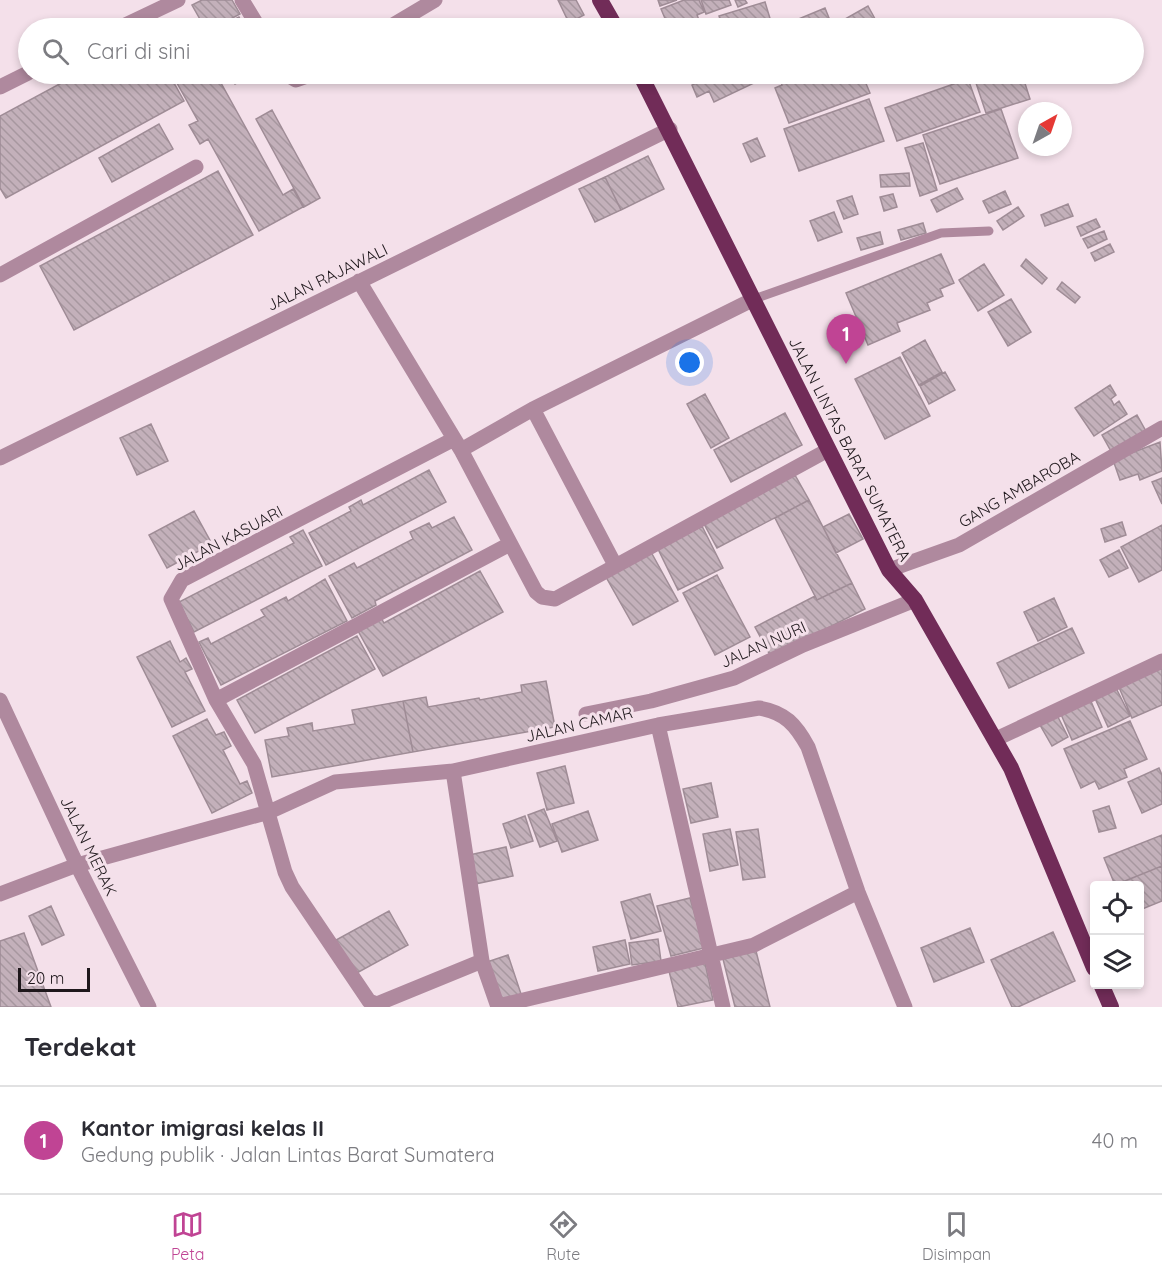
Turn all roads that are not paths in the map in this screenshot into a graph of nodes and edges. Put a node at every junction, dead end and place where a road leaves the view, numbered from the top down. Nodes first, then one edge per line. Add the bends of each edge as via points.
1 (178, 0) edge
2 (242, 0) edge
3 (435, 0) edge
4 (600, 0) edge
5 (140, 18) edge
6 (253, 18) edge
7 (405, 18) edge
8 (610, 18) edge
9 (18, 78) edge
10 (645, 84) edge
11 (0, 87) edge
12 (669, 129) junction
13 (196, 167) dead end
14 (989, 231) dead end
15 (0, 274) edge
16 (359, 281) junction
17 (754, 299) junction
18 (533, 409) junction
19 (1162, 428) edge
20 (457, 445) junction
21 (828, 450) junction
22 (0, 458) edge
23 (510, 544) junction
24 (615, 565) junction
25 (889, 570) junction
26 (915, 600) junction
27 (1162, 661) edge
28 (0, 700) edge
29 (216, 700) junction
30 (586, 714) dead end
31 (658, 725) junction
32 (996, 739) junction
33 (453, 771) junction
34 (269, 812) junction
35 (76, 866) junction
36 (858, 892) junction
37 (0, 894) edge
38 (713, 954) junction
39 (1090, 956) edge
40 (482, 961) junction
41 (1103, 989) edge
42 (498, 1006) edge
43 (148, 1007) edge
44 (723, 1007) edge
45 (906, 1007) edge
46 (1111, 1007) edge

1 - 5 street
2 - 6 street
3 - 7 street
4 - 8 highway
9 - 11 street
10 - 12 highway, JALAN LINTAS BARAT SUMATERA
12 - 16 street, JALAN RAJAWALI
12 - 17 highway, JALAN LINTAS BARAT SUMATERA
13 - 15 street
14 - 17 lane via 940,233
16 - 20 street
16 - 22 street, JALAN RAJAWALI
17 - 18 street, JALAN KASUARI
17 - 21 highway, JALAN LINTAS BARAT SUMATERA
18 - 20 street, JALAN KASUARI
18 - 24 street
19 - 25 street, GANG AMBAROBA via 959,545
20 - 23 street
20 - 29 street, JALAN KASUARI via 182,580 171,599 172,605
21 - 24 street
21 - 25 highway, JALAN LINTAS BARAT SUMATERA
23 - 24 street via 536,592 548,599 555,599
23 - 29 street
25 - 26 highway, JALAN LINTAS BARAT SUMATERA
26 - 30 street, JALAN NURI via 734,678
26 - 32 highway, JALAN LINTAS BARAT SUMATERA
27 - 32 street
28 - 35 street, JALAN MERAK
29 - 34 street, JALAN KASUARI via 254,764
31 - 33 street, JALAN CAMAR
31 - 36 street, JALAN CAMAR via 759,708 786,716 808,747
31 - 38 street
32 - 39 highway, JALAN LINTAS BARAT SUMATERA
33 - 34 street, JALAN CAMAR via 334,782
33 - 40 street
34 - 35 street, JALAN CAMAR
34 - 40 street, JALAN KASUARI via 292,887 369,1001 387,1001
35 - 37 street, JALAN CAMAR
35 - 43 street, JALAN MERAK
36 - 38 street via 754,945
36 - 45 street, JALAN CAMAR
38 - 42 street
38 - 44 street
40 - 42 street
41 - 46 highway

